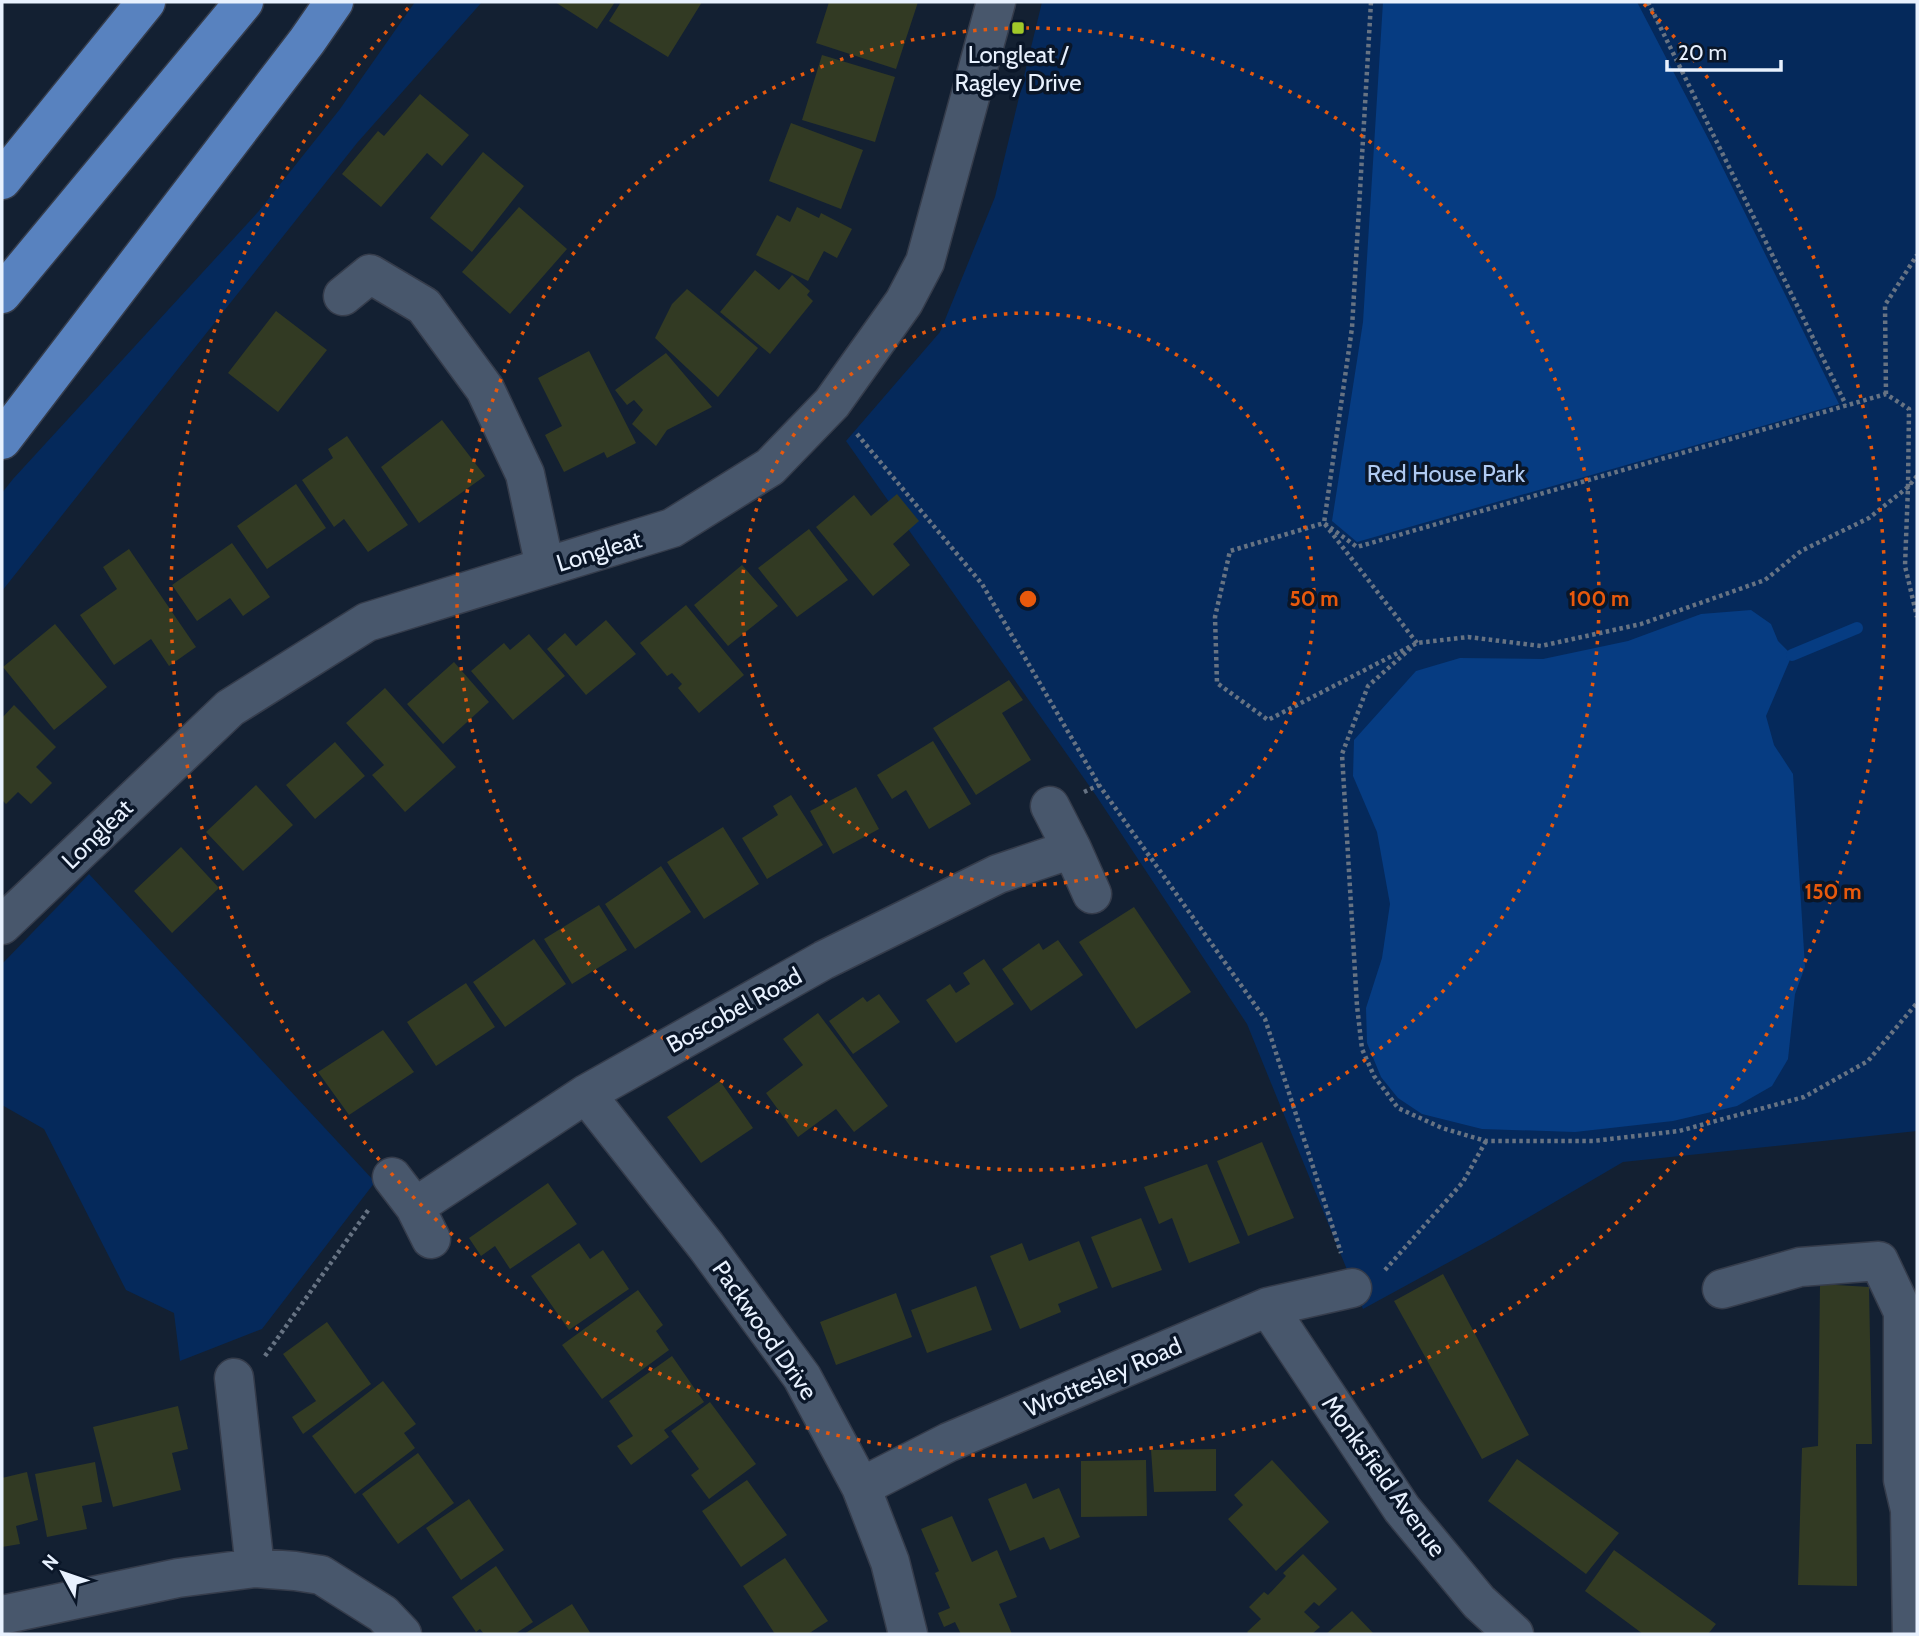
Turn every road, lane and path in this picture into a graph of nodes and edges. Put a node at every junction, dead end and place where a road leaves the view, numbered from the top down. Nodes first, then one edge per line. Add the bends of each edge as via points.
1 (146, 2) edge
2 (244, 2) edge
3 (334, 2) edge
4 (996, 2) edge
5 (1371, 2) edge
6 (1648, 2) edge
7 (2, 180) edge
8 (1917, 255) edge
9 (2, 294) edge
10 (343, 296) dead end
11 (1886, 394) junction
12 (832, 403) junction
13 (1845, 405) junction
14 (2, 440) edge
15 (1917, 476) edge
16 (1908, 487) junction
17 (1324, 523) junction
18 (545, 567) junction
19 (1917, 617) edge
20 (1417, 643) junction
21 (1050, 806) dead end
22 (1072, 849) junction
23 (1092, 894) dead end
24 (2, 926) edge
25 (1917, 1003) edge
26 (586, 1094) junction
27 (1486, 1141) junction
28 (392, 1177) joint
29 (1352, 1287) junction
30 (1722, 1289) dead end
31 (1268, 1307) junction
32 (232, 1376) joint
33 (861, 1487) junction
34 (256, 1568) junction
35 (2, 1615) edge
36 (401, 1634) edge
37 (908, 1634) edge
38 (1514, 1634) edge
39 (1912, 1634) edge

1 - 7 highway
2 - 9 highway
3 - 14 highway
4 - 12 street, Longleat via 925,262 904,302
5 - 17 path via 1352,328
6 - 13 path
8 - 11 path via 1885,305
10 - 18 street via 370,274 424,306 485,388 526,474
11 - 13 path
11 - 16 path via 1909,409
12 - 18 street, Longleat via 770,467 672,528
12 - 29 path via 982,584 1099,785 1265,1019
13 - 17 path via 1357,547
15 - 16 path
16 - 19 path via 1905,566
16 - 20 path via 1870,518 1801,551 1765,580 1641,624 1541,646 1468,637
17 - 20 path
17 - 20 path via 1230,551 1215,617 1217,683 1268,720
18 - 24 street, Longleat via 367,622 230,708
20 - 27 path via 1368,685 1342,754 1362,1049 1374,1076 1398,1108
21 - 22 street
22 - 23 street
22 - 26 street, Boscobel Road via 998,874 836,954
25 - 27 path via 1868,1061 1804,1097 1679,1131 1593,1141
26 - 28 street, Boscobel Road via 423,1223
26 - 33 street, Packwood Drive via 802,1377
27 - 29 path via 1463,1182 1378,1278
28 - 32 path
29 - 31 street, Wrottesley Road
30 - 39 street via 1800,1268 1879,1261 1903,1312 1903,1480 1910,1510
31 - 33 street, Wrottesley Road via 949,1441
31 - 38 street, Monksfield Avenue via 1402,1509 1479,1602
32 - 34 street
33 - 37 street, Packwood Drive via 890,1562
34 - 35 street via 178,1578
34 - 36 street via 321,1576 383,1614

